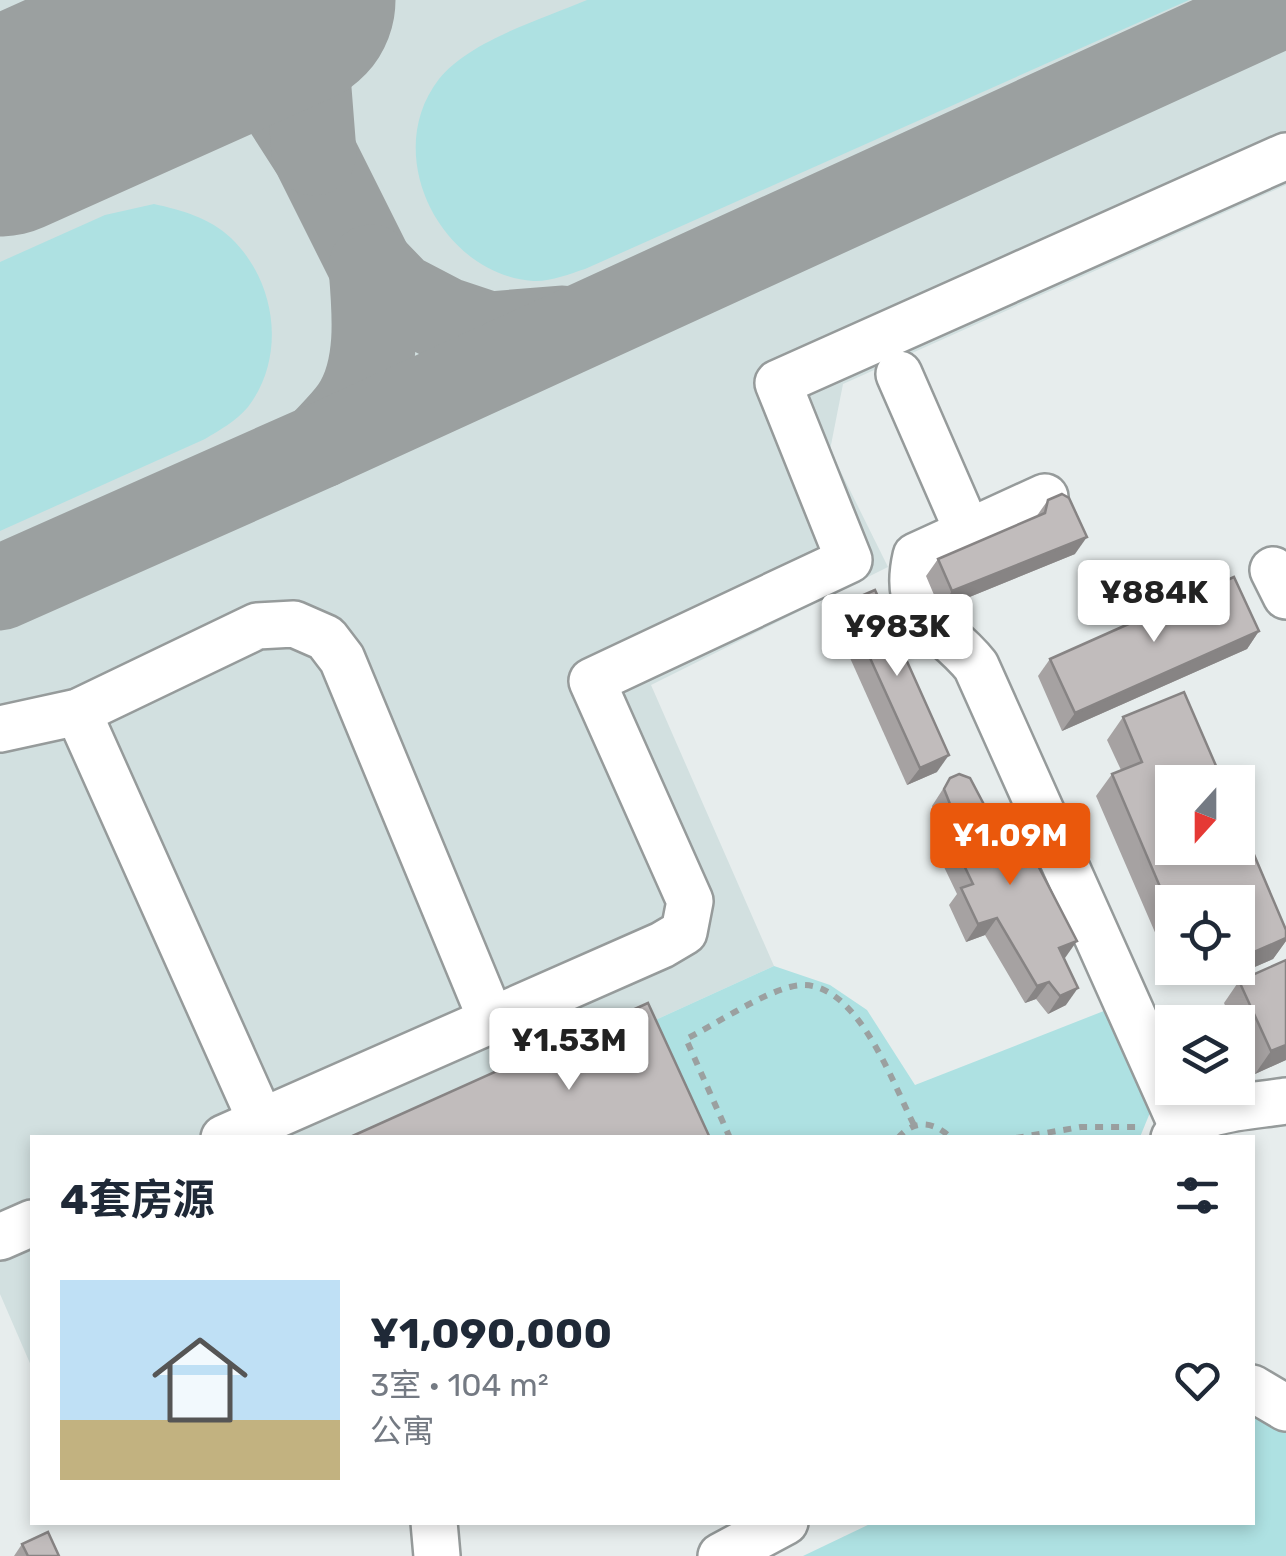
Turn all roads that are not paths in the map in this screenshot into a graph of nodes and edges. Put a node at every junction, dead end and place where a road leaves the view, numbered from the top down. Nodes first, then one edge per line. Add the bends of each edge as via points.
1 (1286, 156) edge
2 (899, 374) dead end
3 (1045, 497) edge
4 (968, 532) junction
5 (78, 712) junction
6 (0, 729) edge
7 (491, 1019) junction
8 (1286, 1101) edge
9 (242, 1129) edge
10 (1178, 1132) edge
11 (30, 1224) edge
12 (0, 1237) edge
13 (1255, 1390) edge
14 (1286, 1408) edge
15 (434, 1525) edge
16 (779, 1525) edge
17 (437, 1556) edge
18 (721, 1556) edge

1 - 7 street via 778,383 848,560 592,680 690,901 684,932
2 - 4 street
3 - 4 street
4 - 10 street via 916,556 916,608 976,666
5 - 6 street
5 - 7 street via 257,626 294,624 326,638 342,659
5 - 9 street
7 - 9 street
8 - 10 street via 1206,1114
11 - 12 street
13 - 14 street
15 - 17 street
16 - 18 street

